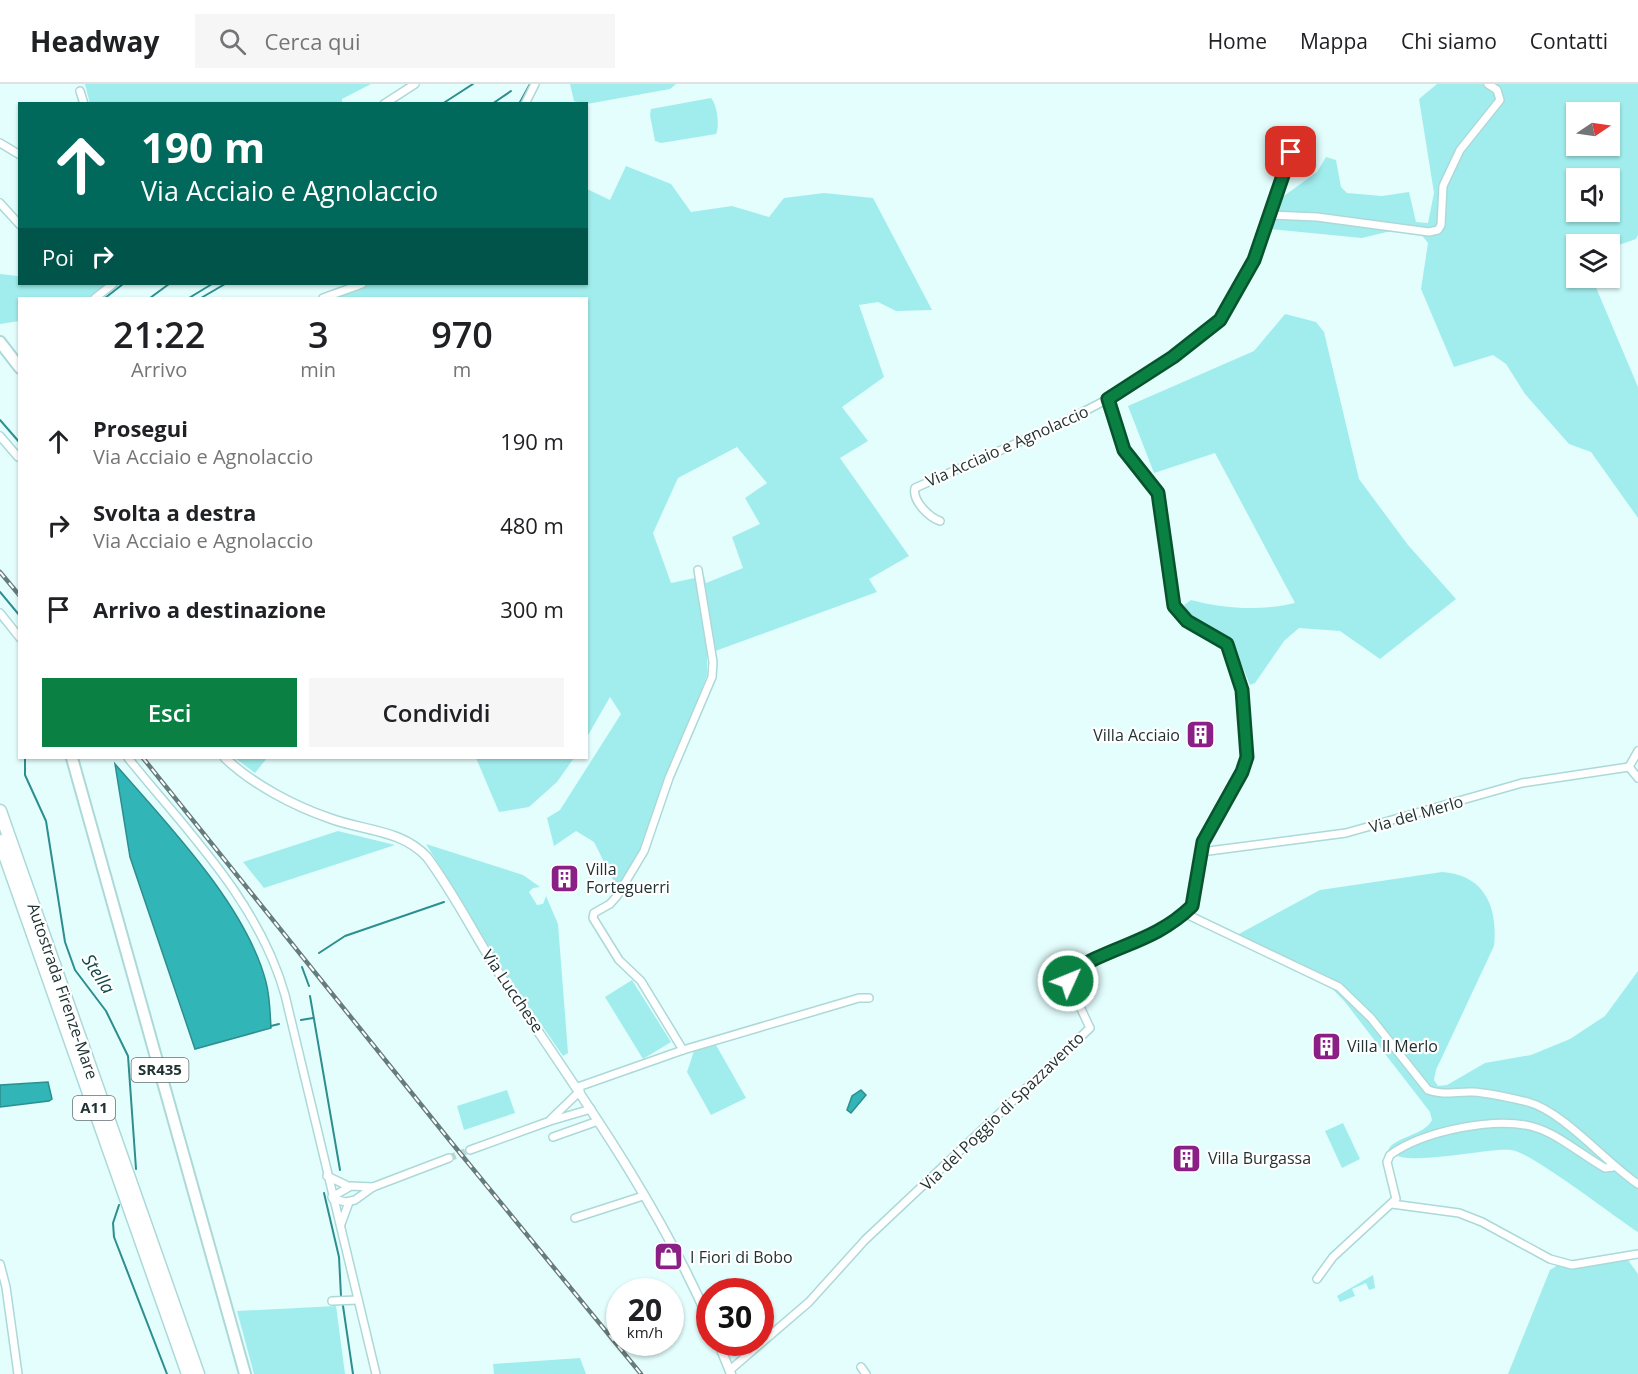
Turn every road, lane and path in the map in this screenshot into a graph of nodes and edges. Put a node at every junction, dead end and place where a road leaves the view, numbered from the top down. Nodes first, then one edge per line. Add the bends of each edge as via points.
1 (415, 84) edge
2 (535, 84) edge
3 (1488, 84) edge
4 (80, 91) dead end
5 (83, 102) edge
6 (387, 102) edge
7 (526, 102) edge
8 (1299, 133) dead end
9 (0, 143) edge
10 (18, 154) edge
11 (0, 203) edge
12 (1268, 215) junction
13 (18, 223) edge
14 (112, 285) edge
15 (359, 285) edge
16 (96, 297) edge
17 (326, 297) edge
18 (1, 344) edge
19 (18, 364) edge
20 (1108, 399) junction
21 (0, 436) edge
22 (18, 457) edge
23 (940, 521) dead end
24 (698, 570) dead end
25 (0, 613) edge
26 (7, 623) junction
27 (0, 627) edge
28 (18, 636) edge
29 (1638, 751) edge
30 (129, 759) edge
31 (226, 759) edge
32 (74, 762) edge
33 (1629, 767) junction
34 (1638, 778) edge
35 (0, 811) edge
36 (0, 841) edge
37 (1201, 852) junction
38 (1184, 913) junction
39 (869, 998) dead end
40 (683, 1050) junction
41 (579, 1089) junction
42 (591, 1109) junction
43 (550, 1120) junction
44 (598, 1121) junction
45 (553, 1137) dead end
46 (470, 1150) tunnel mouth
47 (449, 1158) tunnel mouth
48 (1613, 1167) junction
49 (327, 1176) junction
50 (1638, 1184) edge
51 (348, 1186) junction
52 (372, 1187) junction
53 (643, 1196) junction
54 (333, 1198) junction
55 (350, 1202) junction
56 (1392, 1204) junction
57 (575, 1218) dead end
58 (340, 1229) junction
59 (1638, 1254) edge
60 (0, 1264) edge
61 (1317, 1279) dead end
62 (696, 1294) edge
63 (358, 1300) junction
64 (332, 1301) dead end
65 (724, 1356) edge
66 (861, 1367) dead end
67 (731, 1372) edge
68 (18, 1374) edge
69 (188, 1374) edge
70 (198, 1374) edge
71 (245, 1374) edge
72 (376, 1374) edge
73 (866, 1374) edge

1 - 6 street
2 - 7 street
3 - 12 street via 1497,90 1500,100 1460,150 1443,186 1438,231
4 - 5 street
8 - 12 street, Via Acciaio e Agnolaccio
9 - 10 street
11 - 13 street
12 - 20 street, Via Acciaio e Agnolaccio via 1254,260 1220,320 1173,357
14 - 16 street
15 - 17 street
18 - 19 main road
20 - 23 street, Via Acciaio e Agnolaccio via 917,487 917,501
20 - 37 street, Via Acciaio e Agnolaccio via 1124,450 1158,493 1174,606 1187,621 1227,644 1242,690 1247,757 1207,831
21 - 22 street
24 - 40 street via 712,677 669,778 644,851 616,896 593,918 619,960 641,981
25 - 26 street
26 - 27 street
26 - 28 street
29 - 33 street
30 - 49 street via 223,876 265,943 285,995
31 - 41 street, Via Lucchese via 261,784 312,811 393,834 416,846 432,864 503,980
32 - 71 main road, SR435
33 - 34 street
33 - 37 street, Via del Merlo via 1522,783 1346,833
35 - 70 highway, Autostrada Firenze-Mare / A11
36 - 69 highway, Autostrada Firenze-Mare / A11
37 - 38 street, Via del Poggio di Spazzavento via 1193,904
38 - 48 street via 1339,987 1371,1018 1428,1090 1472,1091 1530,1103 1564,1121
38 - 67 street, Via del Poggio di Spazzavento via 1158,933 1069,974 1068,981 1090,1028 866,1240 809,1302
39 - 40 street
40 - 41 street
41 - 42 street, Via Lucchese
41 - 43 street
42 - 43 street
42 - 44 street, Via Lucchese
43 - 46 street
44 - 45 street
44 - 53 street, Via Lucchese
47 - 52 street
48 - 50 street
48 - 56 street via 1605,1168 1539,1128 1524,1124 1466,1128 1423,1138 1389,1155 1387,1165 1397,1195
49 - 51 street
49 - 54 street
51 - 52 street
51 - 54 street
52 - 55 street
53 - 57 street
53 - 62 street, Via Lucchese
54 - 55 street
54 - 58 street
55 - 58 street
56 - 59 street via 1459,1213 1550,1259 1572,1265
56 - 61 street via 1333,1257
58 - 63 street
60 - 68 street
63 - 64 street
63 - 72 street
65 - 67 street
66 - 73 street

